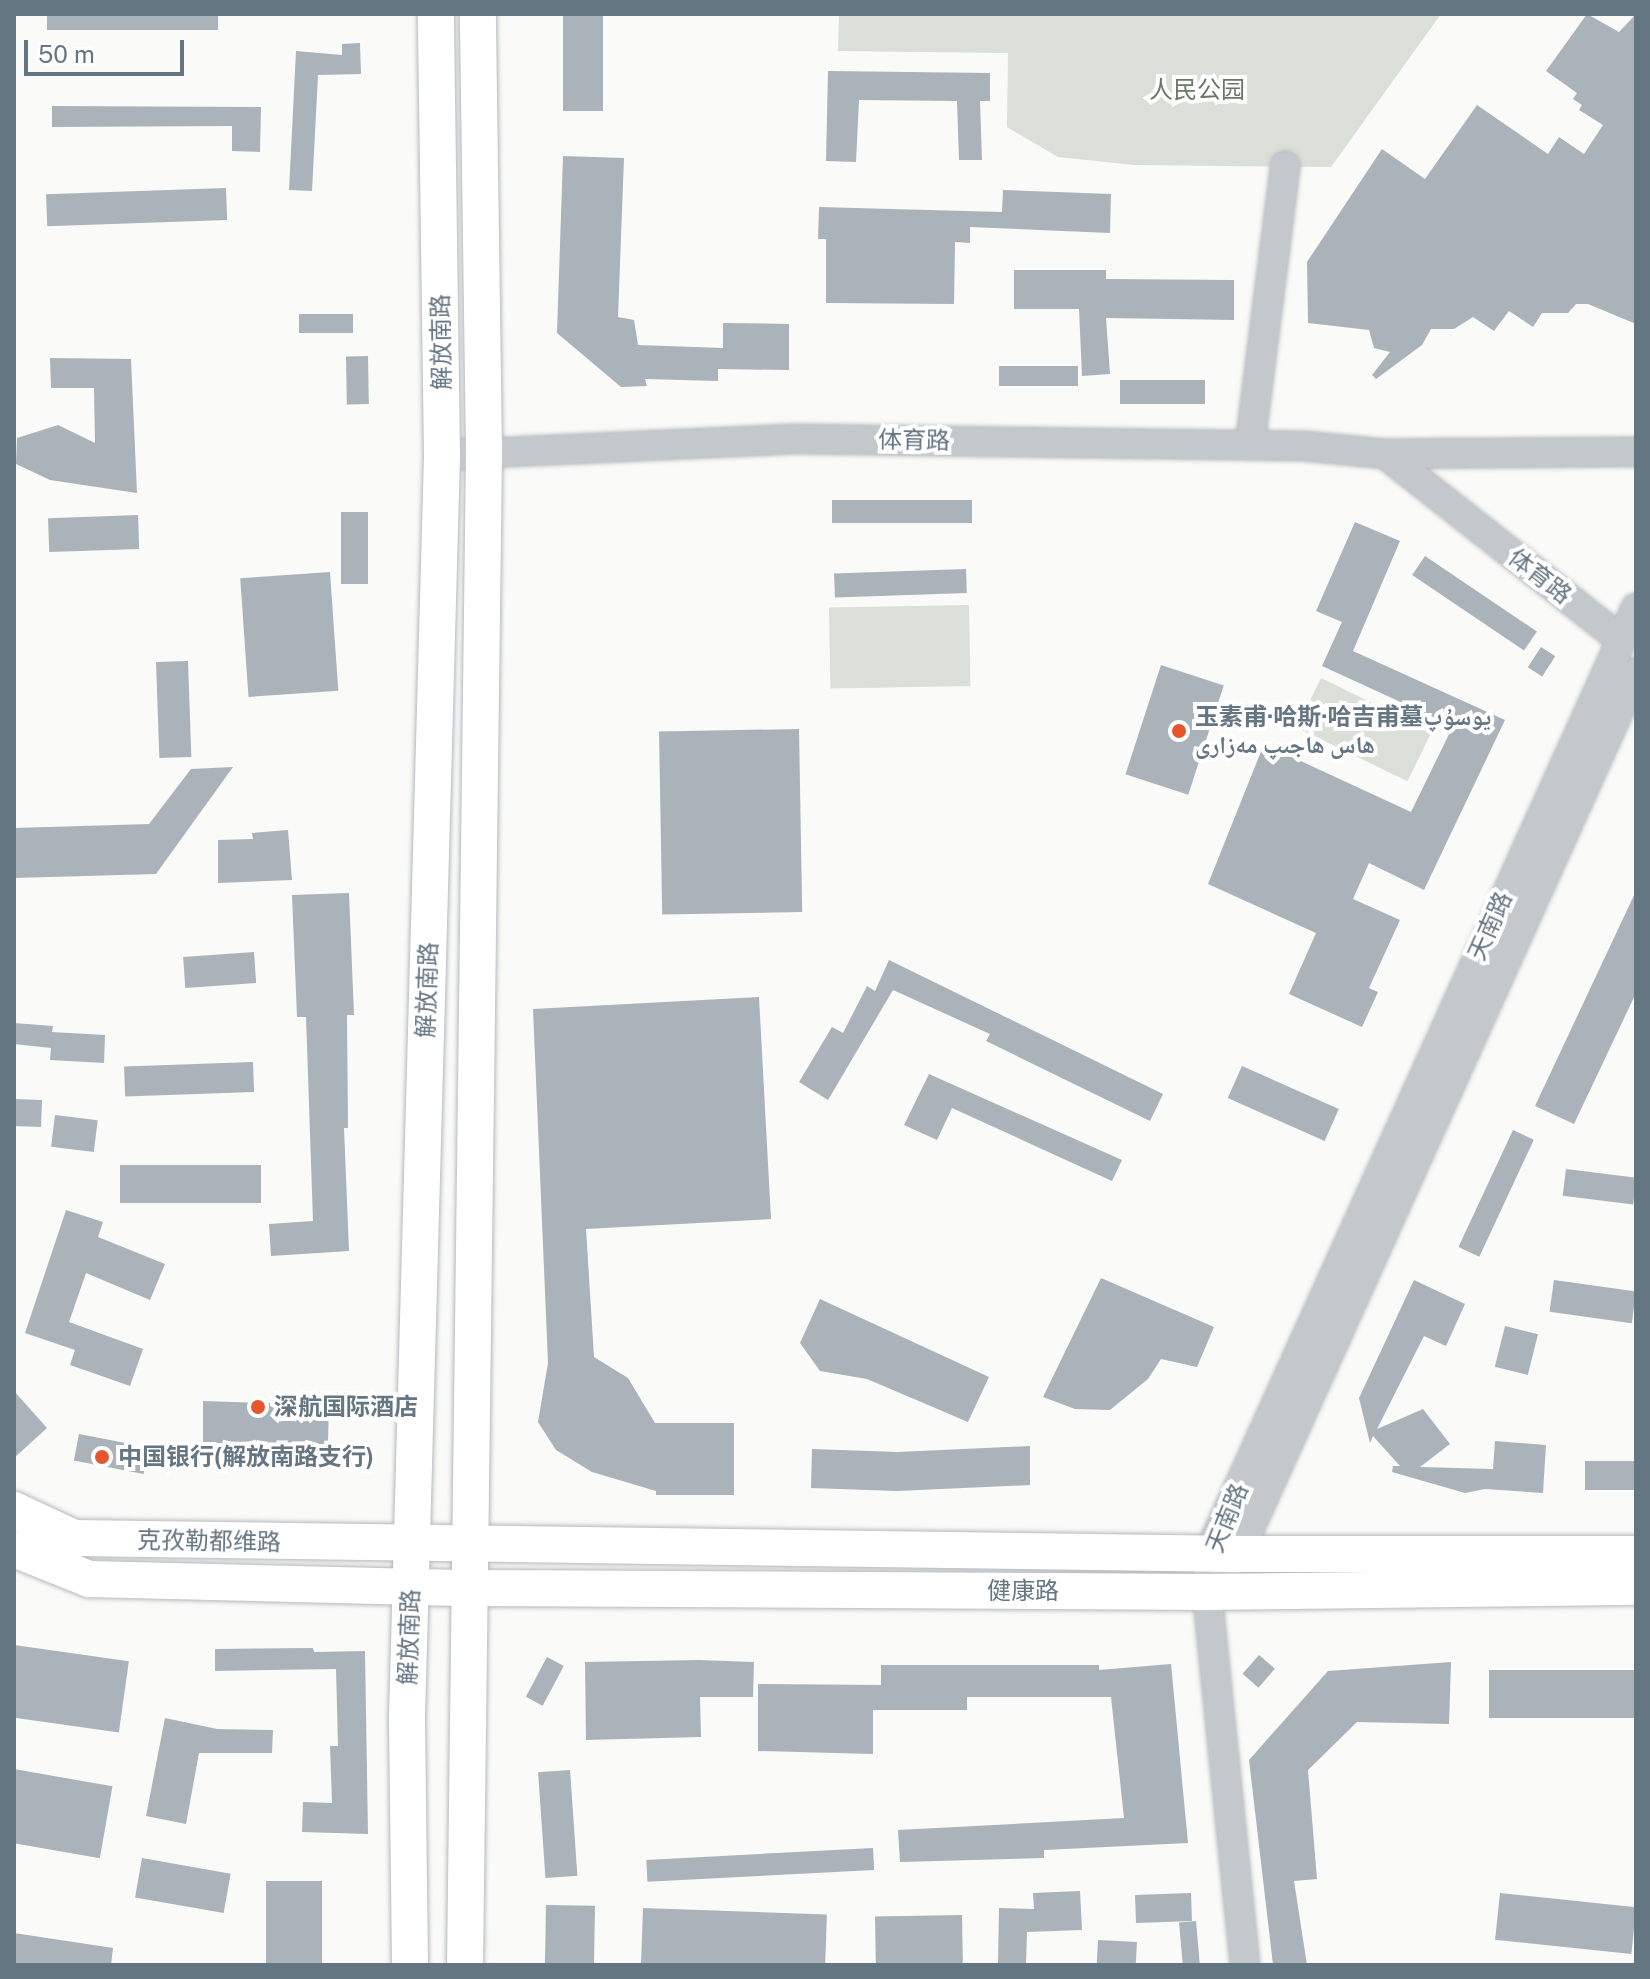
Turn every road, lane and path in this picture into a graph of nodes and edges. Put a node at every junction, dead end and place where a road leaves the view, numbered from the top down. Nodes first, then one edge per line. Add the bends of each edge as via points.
1 (436, 14) edge
2 (478, 14) edge
3 (1285, 166) dead end
4 (1250, 445) junction
5 (1636, 452) edge
6 (484, 453) junction
7 (1385, 454) junction
8 (442, 455) junction
9 (1636, 608) edge
10 (1619, 638) junction
11 (1636, 673) edge
12 (14, 1510) edge
13 (411, 1545) junction
14 (471, 1545) junction
15 (14, 1549) edge
16 (1224, 1554) junction
17 (1636, 1554) edge
18 (410, 1585) junction
19 (1636, 1587) edge
20 (470, 1588) junction
21 (1207, 1592) junction
22 (410, 1965) edge
23 (465, 1965) edge
24 (1245, 1965) edge

1 - 8 main road, 解放南路
2 - 6 main road, 解放南路
3 - 4 street
4 - 6 street, 体育路 via 796,439
4 - 7 street, 体育路
5 - 7 street, 体育路
6 - 8 street, 体育路
6 - 14 main road, 解放南路
7 - 10 street, 体育路
8 - 13 main road, 解放南路
9 - 10 street, 天南路
10 - 16 street, 天南路
11 - 16 street, 天南路
12 - 13 main road, 克孜勒都维路 via 74,1538
13 - 14 main road, 健康路
13 - 18 main road, 解放南路
14 - 16 main road, 健康路
14 - 20 main road, 解放南路
15 - 18 main road, 克孜勒都维路 via 89,1579
16 - 17 main road, 健康路
16 - 21 street, 天南路
18 - 20 main road, 健康路
18 - 22 main road, 解放南路
19 - 21 main road, 健康路
20 - 21 main road, 健康路
20 - 23 main road, 解放南路
21 - 24 street

